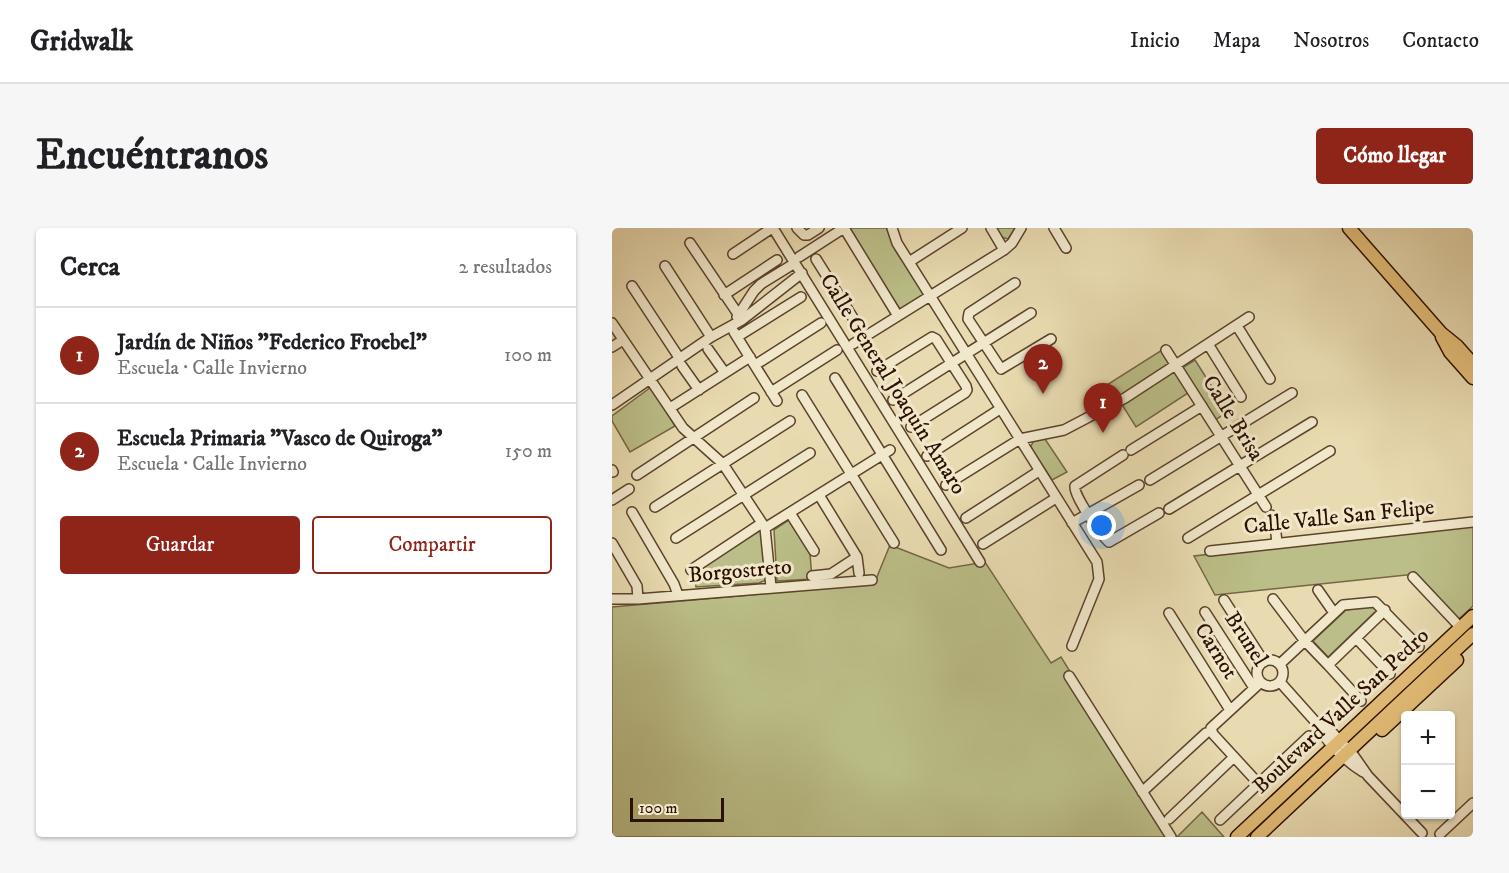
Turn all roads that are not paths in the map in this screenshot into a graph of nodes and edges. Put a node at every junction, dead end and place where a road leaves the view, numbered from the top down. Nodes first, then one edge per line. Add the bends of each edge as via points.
1 (772, 228) edge
2 (797, 228) edge
3 (819, 228) edge
4 (892, 228) edge
5 (962, 228) edge
6 (991, 228) edge
7 (1021, 228) edge
8 (1068, 228) edge
9 (1349, 228) edge
10 (839, 229) edge
11 (1056, 231) edge
12 (690, 243) dead end
13 (1066, 248) dead end
14 (1004, 250) junction
15 (733, 254) dead end
16 (816, 259) dead end
17 (777, 260) dead end
18 (797, 260) junction
19 (909, 262) junction
20 (665, 266) dead end
21 (802, 273) junction
22 (770, 279) junction
23 (1015, 283) dead end
24 (632, 286) dead end
25 (779, 293) junction
26 (724, 295) junction
27 (931, 296) junction
28 (801, 297) dead end
29 (1030, 313) dead end
30 (898, 316) junction
31 (1250, 317) dead end
32 (612, 323) edge
33 (821, 323) dead end
34 (737, 325) junction
35 (1237, 326) junction
36 (1441, 333) junction
37 (711, 337) junction
38 (865, 337) junction
39 (1051, 339) dead end
40 (623, 340) junction
41 (983, 343) junction
42 (853, 344) dead end
43 (1208, 344) junction
44 (612, 348) edge
45 (708, 349) dead end
46 (837, 350) dead end
47 (1166, 350) dead end
48 (967, 353) junction
49 (752, 361) junction
50 (681, 363) junction
51 (951, 363) junction
52 (1473, 364) edge
53 (1176, 365) junction
54 (877, 371) dead end
55 (725, 374) junction
56 (834, 378) dead end
57 (1473, 378) edge
58 (650, 379) junction
59 (1270, 379) dead end
60 (699, 390) junction
61 (771, 392) junction
62 (1292, 393) dead end
63 (802, 395) dead end
64 (1241, 397) dead end
65 (754, 398) dead end
66 (893, 400) dead end
67 (777, 401) dead end
68 (612, 405) edge
69 (1202, 405) junction
70 (670, 408) junction
71 (1000, 409) junction
72 (790, 421) dead end
73 (1312, 422) dead end
74 (911, 427) dead end
75 (1221, 436) junction
76 (694, 438) junction
77 (1020, 439) junction
78 (1330, 451) dead end
79 (886, 452) junction
80 (810, 453) dead end
81 (927, 456) dead end
82 (723, 464) junction
83 (1239, 466) junction
84 (1039, 471) junction
85 (637, 475) dead end
86 (851, 475) junction
87 (1150, 480) dead end
88 (946, 485) dead end
89 (1138, 485) dead end
90 (629, 489) dead end
91 (742, 495) junction
92 (819, 495) junction
93 (1258, 495) junction
94 (1056, 498) junction
95 (612, 500) edge
96 (655, 507) dead end
97 (1169, 509) dead end
98 (632, 512) dead end
99 (790, 513) junction
100 (1159, 513) dead end
101 (1092, 514) junction
102 (966, 518) dead end
103 (1473, 522) edge
104 (763, 526) junction
105 (1074, 526) junction
106 (676, 538) dead end
107 (1188, 538) dead end
108 (612, 543) edge
109 (894, 543) dead end
110 (1277, 543) junction
111 (983, 544) dead end
112 (941, 550) dead end
113 (814, 551) dead end
114 (1210, 551) dead end
115 (857, 556) junction
116 (980, 562) dead end
117 (691, 570) dead end
118 (860, 573) dead end
119 (812, 576) dead end
120 (1413, 577) dead end
121 (872, 580) dead end
122 (771, 587) junction
123 (1318, 590) dead end
124 (678, 596) junction
125 (612, 599) edge
126 (638, 599) junction
127 (1273, 599) dead end
128 (1224, 600) dead end
129 (1385, 610) junction
130 (1204, 612) dead end
131 (1169, 613) dead end
132 (1334, 613) junction
133 (1473, 616) edge
134 (1467, 626) edge
135 (1473, 634) edge
136 (1356, 638) junction
137 (1304, 640) junction
138 (1473, 645) edge
139 (1072, 646) dead end
140 (1419, 647) dead end
141 (1264, 662) junction
142 (1280, 664) junction
143 (1328, 665) junction
144 (1390, 674) dead end
145 (1069, 676) dead end
146 (1280, 682) junction
147 (1416, 683) junction
148 (1257, 685) junction
149 (1361, 701) dead end
150 (1230, 710) junction
151 (1208, 730) junction
152 (1309, 736) dead end
153 (1343, 751) junction
154 (1234, 757) junction
155 (1258, 783) junction
156 (1142, 792) junction
157 (1473, 803) edge
158 (1282, 808) junction
159 (1168, 819) dead end
160 (1220, 820) dead end
161 (1420, 835) edge
162 (1441, 835) edge
163 (1171, 837) edge
164 (1237, 837) edge
165 (1246, 837) edge
166 (1257, 837) edge
167 (1267, 837) edge

1 - 15 street
1 - 18 street, Calle General Joaquín Amaro
2 - 3 street via 804,235
4 - 19 street
5 - 19 street
6 - 14 street
7 - 14 street
8 - 11 street
9 - 36 main road
10 - 18 street
10 - 30 street
11 - 13 street
12 - 26 street
14 - 27 street
16 - 38 street
17 - 26 street
18 - 21 street, Calle General Joaquín Amaro
18 - 22 street
19 - 27 street
20 - 37 street
21 - 25 street
21 - 116 street, Calle General Joaquín Amaro
22 - 25 street
22 - 34 street via 754,291
23 - 41 street via 967,316
24 - 50 street
25 - 34 street
26 - 34 street
27 - 30 street
27 - 48 street
28 - 34 street
29 - 41 street
30 - 38 street
31 - 35 street
32 - 40 street
33 - 49 street
34 - 37 street
34 - 49 street
35 - 43 street
35 - 59 street
36 - 52 main road
36 - 57 main road via 1450,352
37 - 50 street
38 - 42 street
39 - 41 street via 1001,369
40 - 44 street
40 - 58 street
41 - 48 street
43 - 53 street
43 - 64 street
45 - 55 street
46 - 61 street
47 - 53 street, Calle Brisa
48 - 51 street
48 - 71 street
49 - 55 street
49 - 61 street
50 - 58 street
50 - 60 street
51 - 54 street via 932,337
51 - 66 street
51 - 74 street via 967,390
53 - 69 street, Calle Brisa
53 - 77 street via 1075,426
55 - 60 street
56 - 79 street
58 - 68 street
58 - 70 street
60 - 70 street
61 - 67 street
62 - 75 street
63 - 86 street
65 - 76 street
69 - 75 street, Calle Brisa
69 - 101 street via 1075,486
70 - 76 street
71 - 77 street
71 - 81 street
72 - 82 street
73 - 83 street
75 - 83 street, Calle Brisa
75 - 87 street
76 - 82 street
76 - 85 street
77 - 84 street
77 - 88 street
78 - 93 street
79 - 86 street
79 - 112 street
80 - 91 street
82 - 91 street
82 - 96 street
83 - 93 street, Calle Brisa
83 - 97 street
84 - 94 street
84 - 102 street
86 - 92 street
86 - 109 street
89 - 101 street
90 - 95 street
91 - 104 street
91 - 106 street
92 - 99 street
92 - 115 street
93 - 107 street
93 - 110 street, Calle Brisa via 1275,524
94 - 105 street
94 - 111 street
98 - 124 street
99 - 104 street
99 - 113 street
100 - 101 street via 1109,542
101 - 105 street
103 - 110 street, Calle Valle San Felipe
104 - 117 street
104 - 122 street
105 - 139 street via 1097,562 1099,579
108 - 126 street via 637,586
110 - 114 street, Calle Valle San Felipe
115 - 118 street
115 - 119 street via 831,574
120 - 134 street
121 - 122 street, Borgostreto
122 - 124 street, Borgostreto
123 - 132 street
124 - 126 street, Borgostreto
125 - 126 street, Borgostreto
127 - 137 street
128 - 141 street
129 - 132 street via 1375,602 1343,605
129 - 136 street
129 - 140 street
130 - 148 street, Brunel
131 - 150 street, Carnot
132 - 137 street
133 - 134 main road, Boulevard Valle San Pedro
134 - 147 main road, Boulevard Valle San Pedro
135 - 147 main road, Boulevard Valle San Pedro
136 - 143 street
136 - 144 street
137 - 142 street
137 - 143 street
138 - 147 main road, Boulevard Valle San Pedro
141 - 142 street
141 - 148 street via 1258,667
142 - 146 street
143 - 149 street
145 - 156 street
146 - 148 street via 1274,686
146 - 153 street via 1322,728 1329,729
147 - 153 main road, Boulevard Valle San Pedro
148 - 150 street
150 - 151 street
151 - 154 street
151 - 156 street
152 - 155 street
153 - 158 main road, Boulevard Valle San Pedro
153 - 161 street
154 - 155 street
154 - 159 street
155 - 160 street
156 - 163 street
157 - 162 street
158 - 164 main road, Boulevard Valle San Pedro
158 - 165 main road, Boulevard Valle San Pedro
158 - 166 main road, Boulevard Valle San Pedro
158 - 167 main road, Boulevard Valle San Pedro
161 - 162 street via 1431,830

